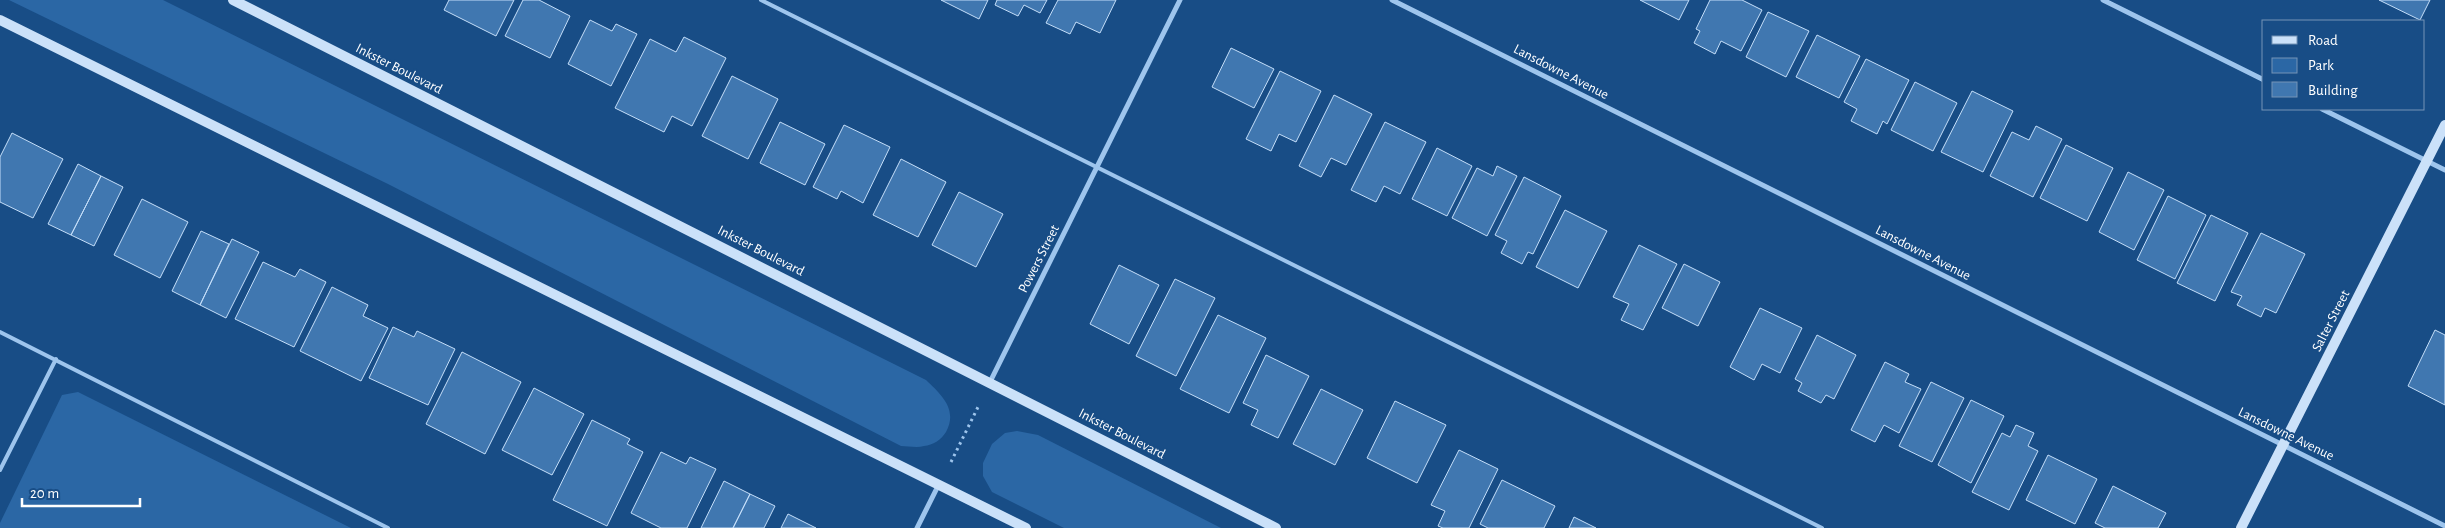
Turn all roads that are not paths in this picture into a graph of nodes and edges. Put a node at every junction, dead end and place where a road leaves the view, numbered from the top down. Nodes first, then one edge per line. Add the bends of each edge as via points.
1 (233, 0) edge
2 (761, 0) edge
3 (1180, 0) edge
4 (1392, 0) edge
5 (2103, 0) edge
6 (0, 20) edge
7 (2262, 79) edge
8 (2324, 110) edge
9 (2445, 126) edge
10 (2428, 161) junction
11 (1098, 167) junction
12 (2445, 170) edge
13 (0, 332) edge
14 (56, 359) junction
15 (990, 382) junction
16 (2283, 445) junction
17 (0, 470) edge
18 (939, 484) junction
19 (2445, 526) edge
20 (388, 528) edge
21 (917, 528) edge
22 (1026, 528) edge
23 (1276, 528) edge
24 (1822, 528) edge
25 (2242, 528) edge

1 - 15 main road, Inkster Boulevard
2 - 11 lane
3 - 11 street, Powers Street
4 - 16 street, Lansdowne Avenue
5 - 7 street
6 - 18 main road
8 - 10 street
9 - 10 main road, Salter Street
10 - 12 street
10 - 16 main road, Salter Street
11 - 15 street, Powers Street
11 - 24 lane
13 - 14 lane
14 - 17 lane
14 - 20 lane
15 - 23 main road, Inkster Boulevard
16 - 19 street, Lansdowne Avenue
16 - 25 main road, Salter Street
18 - 21 street
18 - 22 main road

